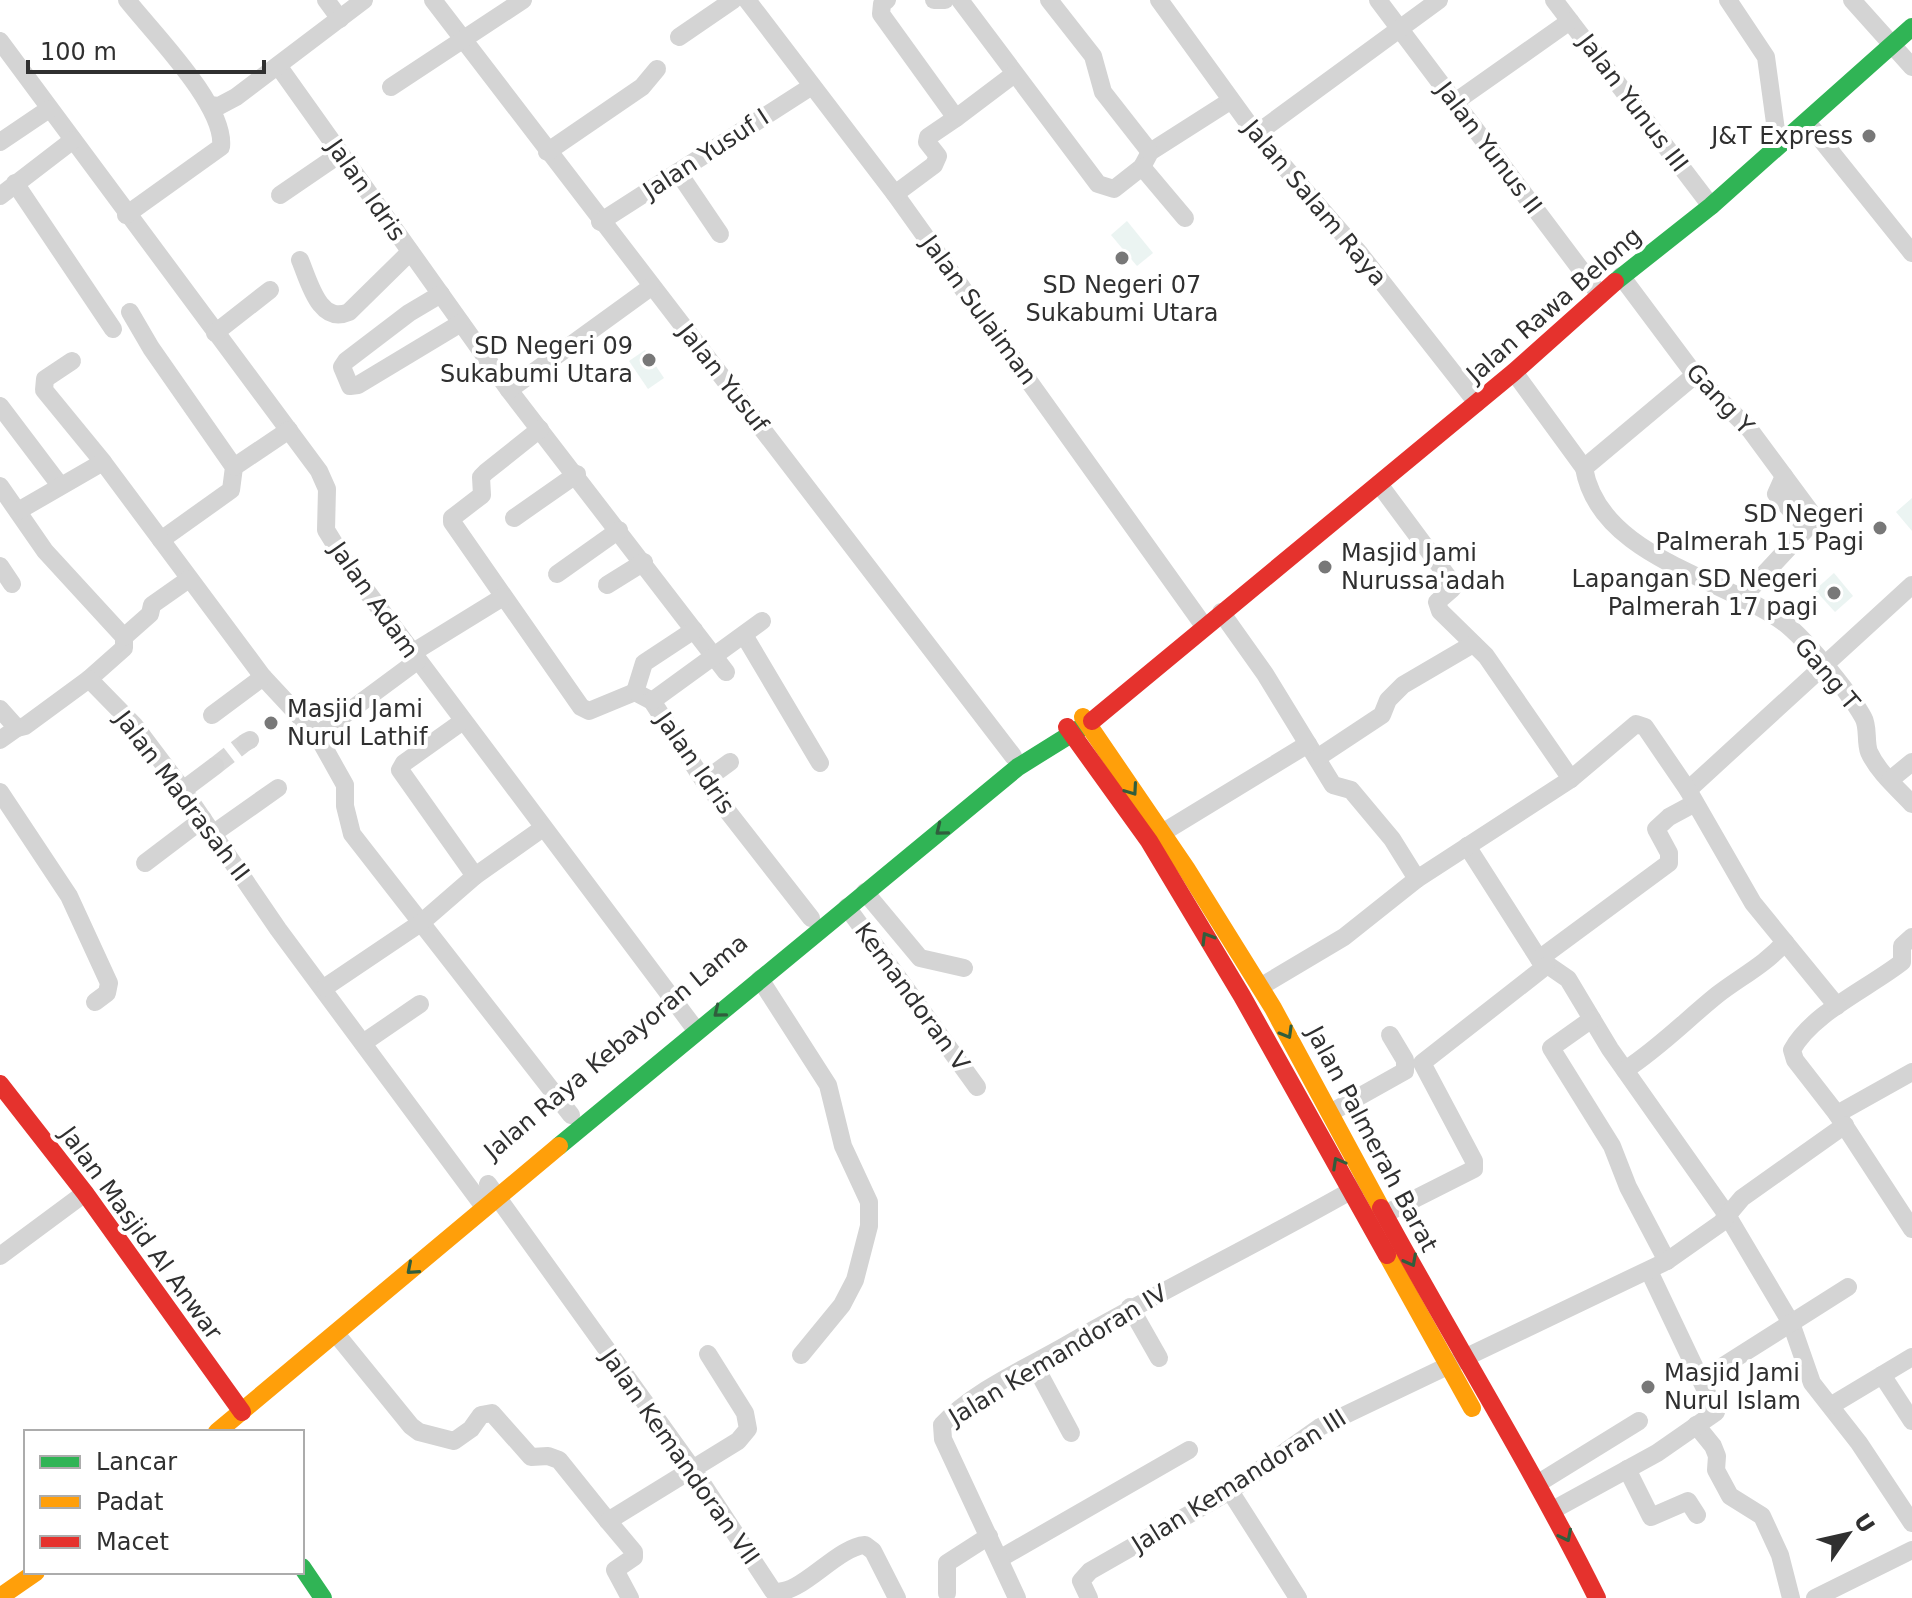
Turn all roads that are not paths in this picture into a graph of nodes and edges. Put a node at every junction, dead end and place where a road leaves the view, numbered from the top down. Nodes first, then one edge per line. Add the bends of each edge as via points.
1 (127, 0) edge
2 (326, 0) edge
3 (364, 0) edge
4 (433, 0) edge
5 (733, 0) edge
6 (747, 0) edge
7 (887, 0) edge
8 (934, 0) edge
9 (945, 0) edge
10 (960, 0) edge
11 (1049, 0) edge
12 (1159, 0) edge
13 (1378, 0) edge
14 (1439, 0) edge
15 (1554, 0) edge
16 (1728, 0) edge
17 (1852, 0) edge
18 (521, 1) edge
19 (340, 19) junction
20 (1570, 21) junction
21 (1912, 27) edge
22 (1400, 30) junction
23 (679, 37) dead end
24 (463, 40) junction
25 (0, 41) edge
26 (1890, 45) junction
27 (279, 67) junction
28 (1912, 67) edge
29 (657, 69) dead end
30 (1013, 75) junction
31 (812, 86) junction
32 (391, 87) dead end
33 (1230, 101) junction
34 (1455, 102) junction
35 (209, 105) junction
36 (49, 109) junction
37 (956, 118) junction
38 (1807, 122) junction
39 (1256, 134) junction
40 (73, 140) junction
41 (0, 142) edge
42 (1778, 145) junction
43 (547, 152) junction
44 (340, 154) junction
45 (1146, 160) junction
46 (678, 172) junction
47 (15, 183) junction
48 (895, 194) junction
49 (280, 195) dead end
50 (0, 196) edge
51 (1711, 206) junction
52 (126, 215) junction
53 (1185, 218) dead end
54 (600, 222) junction
55 (720, 234) dead end
56 (410, 252) junction
57 (1912, 253) edge
58 (300, 260) dead end
59 (1621, 276) junction
60 (651, 287) junction
61 (270, 290) dead end
62 (441, 294) junction
63 (1600, 295) junction
64 (130, 312) dead end
65 (461, 323) junction
66 (113, 329) dead end
67 (215, 333) junction
68 (368, 346) junction
69 (72, 361) dead end
70 (383, 371) junction
71 (1514, 372) junction
72 (1695, 375) junction
73 (514, 396) junction
74 (1477, 403) junction
75 (0, 406) edge
76 (540, 429) junction
77 (289, 430) junction
78 (103, 462) junction
79 (234, 467) junction
80 (1584, 468) junction
81 (577, 474) junction
82 (1784, 476) junction
83 (59, 484) junction
84 (1379, 484) junction
85 (0, 486) edge
86 (18, 511) junction
87 (514, 518) dead end
88 (1818, 522) dead end
89 (619, 530) junction
90 (161, 540) junction
91 (644, 562) junction
92 (0, 566) edge
93 (557, 574) dead end
94 (189, 579) junction
95 (12, 584) dead end
96 (607, 585) dead end
97 (1912, 585) edge
98 (503, 597) junction
99 (1740, 600) junction
100 (1221, 612) junction
101 (762, 621) dead end
102 (1204, 626) junction
103 (694, 630) junction
104 (744, 635) junction
105 (124, 637) junction
106 (1473, 644) junction
107 (415, 657) junction
108 (1826, 662) junction
109 (721, 664) junction
110 (263, 677) junction
111 (89, 679) junction
112 (635, 692) junction
113 (652, 701) junction
114 (0, 709) edge
115 (212, 715) dead end
116 (463, 721) junction
117 (1078, 726) junction
118 (17, 728) junction
119 (317, 735) junction
120 (0, 740) edge
121 (1313, 751) junction
122 (1013, 756) junction
123 (730, 762) dead end
124 (1912, 762) edge
125 (820, 763) dead end
126 (215, 766) tunnel mouth
127 (1571, 779) junction
128 (1890, 780) junction
129 (704, 781) junction
130 (278, 788) dead end
131 (183, 790) junction
132 (0, 792) edge
133 (1692, 797) junction
134 (1912, 804) edge
135 (209, 826) junction
136 (543, 828) junction
137 (1162, 833) junction
138 (1467, 846) junction
139 (145, 863) dead end
140 (475, 876) junction
141 (1417, 879) junction
142 (865, 892) junction
143 (847, 907) junction
144 (811, 918) junction
145 (422, 922) junction
146 (1912, 937) edge
147 (1785, 942) junction
148 (1542, 962) junction
149 (964, 968) dead end
150 (760, 979) junction
151 (1260, 987) junction
152 (324, 988) junction
153 (95, 1002) dead end
154 (420, 1004) dead end
155 (1837, 1006) junction
156 (1592, 1019) junction
157 (691, 1024) junction
158 (1390, 1035) dead end
159 (363, 1043) junction
160 (1625, 1070) junction
161 (1912, 1072) edge
162 (0, 1084) edge
163 (977, 1087) dead end
164 (1330, 1113) junction
165 (571, 1115) junction
166 (1841, 1120) junction
167 (1360, 1186) junction
168 (85, 1193) junction
169 (486, 1196) junction
170 (1727, 1215) junction
171 (1378, 1218) junction
172 (1912, 1229) edge
173 (0, 1256) edge
174 (1667, 1261) junction
175 (1649, 1271) junction
176 (1848, 1287) dead end
177 (1130, 1307) junction
178 (346, 1316) junction
179 (1791, 1323) junction
180 (337, 1335) junction
181 (303, 1352) junction
182 (708, 1354) dead end
183 (801, 1355) dead end
184 (1912, 1357) edge
185 (1159, 1358) dead end
186 (1034, 1364) junction
187 (1456, 1364) junction
188 (1882, 1375) junction
189 (1701, 1380) junction
190 (1832, 1405) junction
191 (238, 1406) junction
192 (1639, 1421) dead end
193 (1912, 1421) edge
194 (1696, 1425) junction
195 (208, 1430) edge
196 (1071, 1433) dead end
197 (1189, 1450) dead end
198 (692, 1468) junction
199 (1627, 1469) junction
200 (1537, 1484) junction
201 (1230, 1491) junction
202 (1553, 1510) junction
203 (1697, 1515) dead end
204 (608, 1521) junction
205 (1912, 1523) edge
206 (989, 1536) junction
207 (1912, 1550) edge
208 (1001, 1558) junction
209 (20, 1560) dead end
210 (304, 1570) edge
211 (0, 1574) edge
212 (33, 1574) edge
213 (947, 1593) dead end
214 (893, 1596) edge
215 (0, 1597) edge
216 (323, 1598) edge
217 (630, 1598) edge
218 (1017, 1598) edge
219 (1089, 1598) edge
220 (1298, 1598) edge
221 (1579, 1598) edge
222 (1597, 1598) edge
223 (1791, 1598) edge
224 (1815, 1598) edge

1 - 35 street
2 - 19 street
3 - 19 street
4 - 24 street, Jalan Yusuf
5 - 23 street
6 - 31 street, Jalan Sulaiman
7 - 37 street via 881,14
8 - 9 street
10 - 30 street
11 - 45 street via 1093,56 1103,92
12 - 33 street, Jalan Salam Raya
13 - 22 street, Jalan Yunus II
14 - 22 street
15 - 20 street, Jalan Yunus III
16 - 42 street via 1766,57
17 - 26 street
18 - 24 street
19 - 27 street
20 - 34 street
20 - 51 street, Jalan Yunus III
21 - 26 main road, Jalan Rawa Belong
22 - 34 street, Jalan Yunus II
22 - 39 street
24 - 32 street
24 - 43 street, Jalan Yusuf
25 - 36 street, Jalan Adam
26 - 28 street
26 - 38 main road, Jalan Rawa Belong
27 - 35 street via 229,102
27 - 44 street, Jalan Idris
29 - 43 street via 642,87
30 - 37 street
30 - 45 street via 1098,184 1114,189
31 - 46 street, Jalan Yusuf I
31 - 48 street, Jalan Sulaiman
33 - 39 street, Jalan Salam Raya
33 - 45 street
34 - 63 street, Jalan Yunus II
35 - 52 street via 220,127 221,147
36 - 40 street, Jalan Adam
36 - 41 street
37 - 48 street via 928,137 938,156 934,165
38 - 42 main road, Jalan Rawa Belong
38 - 57 street
39 - 74 street, Jalan Salam Raya via 1360,254
40 - 47 street
40 - 52 street, Jalan Adam
42 - 51 main road, Jalan Rawa Belong
43 - 54 street, Jalan Yusuf
44 - 49 street
44 - 56 street, Jalan Idris
45 - 53 street
46 - 54 street, Jalan Yusuf I
46 - 55 street
47 - 50 street
47 - 66 street
48 - 102 street, Jalan Sulaiman
51 - 59 main road, Jalan Rawa Belong
52 - 67 street, Jalan Adam
54 - 60 street, Jalan Yusuf
56 - 58 street via 342,315 322,306
56 - 62 street, Jalan Idris
59 - 63 main road, Jalan Rawa Belong
59 - 72 street, Gang Y
60 - 73 street
60 - 122 street, Jalan Yusuf
61 - 67 street
62 - 65 street, Jalan Idris
62 - 68 street
63 - 71 main road, Jalan Rawa Belong
64 - 79 street
65 - 70 street
65 - 73 street, Jalan Idris
67 - 77 street, Jalan Adam
68 - 70 street
68 - 70 street via 343,365 350,386
69 - 78 street via 45,379 44,390
71 - 74 main road, Jalan Rawa Belong
71 - 80 street, Gang T
72 - 80 street
72 - 82 street, Gang Y via 1750,430
73 - 76 street, Jalan Idris
74 - 84 main road, Jalan Rawa Belong
75 - 83 street
76 - 81 street, Jalan Idris
76 - 98 street, Jalan Idris via 481,477 482,495 452,518
77 - 79 street
77 - 107 street, Jalan Adam via 327,489 330,539
78 - 83 street
78 - 90 street
79 - 90 street via 231,490
80 - 99 street, Gang T via 1587,486 1608,517 1650,553
81 - 87 street
81 - 89 street, Jalan Idris
82 - 88 street, Gang Y
82 - 99 street via 1776,494 1807,528
83 - 86 street
84 - 100 main road, Jalan Rawa Belong
84 - 106 street via 1448,577 1452,589 1437,602 1440,611
85 - 86 street
86 - 105 street via 45,551
89 - 91 street, Jalan Idris
89 - 93 street
90 - 94 street
91 - 96 street
91 - 103 street, Jalan Idris
92 - 95 street
94 - 105 street via 152,605 150,614
94 - 110 street
97 - 108 street
98 - 107 street
98 - 112 street, Jalan Idris via 581,707 597,709
99 - 108 street, Gang T via 1780,620
100 - 102 main road, Jalan Rawa Belong
100 - 121 street
101 - 104 street
102 - 117 main road, Jalan Rawa Belong
103 - 109 street, Jalan Idris
103 - 112 street via 644,663
104 - 109 street
104 - 125 street
105 - 111 street via 124,648
106 - 121 street via 1403,685 1382,715
106 - 127 street via 1519,698
107 - 116 street, Jalan Adam
107 - 119 street
108 - 128 street, Gang T via 1863,717 1869,752
108 - 133 street
109 - 113 street
110 - 115 street
110 - 119 street
111 - 118 street via 39,718
111 - 131 street, Jalan Madrasah II via 134,725
112 - 113 street, Jalan Idris
113 - 129 street, Jalan Idris
114 - 118 street
116 - 136 street, Jalan Adam
116 - 140 street via 400,770
117 - 122 main road, Jalan Raya Kebayoran Lama
117 -> 137 main road, Jalan Palmerah Barat
117 -> 142 main road, Jalan Raya Kebayoran Lama via 1018,767
167 -> 117 main road, Jalan Palmerah Barat
118 - 120 street
119 - 145 street via 345,785 352,834
121 - 137 street
121 - 141 street via 1336,788 1351,790 1392,839
122 - 144 main road, Jalan Raya Kebayoran Lama via 923,823
123 - 129 street
124 - 128 street
126 - 131 street
127 - 133 street via 1642,724
127 - 138 street
128 - 134 street, Gang T
129 - 144 street, Jalan Idris
130 - 135 street
131 - 135 street, Jalan Madrasah II
132 - 153 street via 69,896 109,983 107,993
133 - 147 street via 1753,903
133 - 148 street via 1656,829 1669,863
135 - 139 street
135 - 152 street, Jalan Madrasah II
136 - 140 street
136 - 157 street, Jalan Adam
137 - 151 main road, Jalan Palmerah Barat
138 - 141 street
138 - 148 street
140 - 145 street
141 - 151 street via 1344,937
142 - 143 main road, Jalan Raya Kebayoran Lama
142 - 149 street via 920,958
143 - 150 main road, Jalan Raya Kebayoran Lama
143 - 163 street, Kemandoran V
144 - 157 main road, Jalan Raya Kebayoran Lama
145 - 152 street
145 - 165 street
146 - 155 street via 1902,946 1902,962
147 - 155 street
147 - 160 street
148 - 156 street via 1568,979
148 - 171 street via 1425,1058 1423,1067 1474,1169
150 -> 157 main road, Jalan Raya Kebayoran Lama
150 - 183 street via 823,1073 843,1146 869,1202 869,1226 855,1280 842,1305
151 -> 164 main road, Jalan Palmerah Barat
152 - 159 street, Jalan Madrasah II
154 - 159 street
155 - 166 street via 1792,1050
156 - 160 street
156 - 174 street via 1551,1048 1612,1146
157 - 165 main road, Jalan Raya Kebayoran Lama
157 - 169 main road, Jalan Raya Kebayoran Lama
158 - 164 street via 1405,1060 1405,1071
159 - 169 street, Jalan Madrasah II
160 - 170 street
161 - 166 street, Jalan Kemandoran III
162 - 168 main road, Jalan Masjid Al Anwar
164 - 167 main road, Jalan Palmerah Barat
165 - 169 main road, Jalan Raya Kebayoran Lama
166 - 170 street, Jalan Kemandoran III
166 - 172 street
167 - 171 main road, Jalan Palmerah Barat
167 - 177 street, Jalan Kemandoran IV
168 - 173 street
168 - 191 main road, Jalan Masjid Al Anwar
169 - 178 main road, Jalan Raya Kebayoran Lama
169 - 198 street, Jalan Kemandoran VII
170 - 174 street, Jalan Kemandoran III
170 - 179 street
171 - 187 main road, Jalan Palmerah Barat
174 - 175 street, Jalan Kemandoran III
175 - 187 street, Jalan Kemandoran III
175 - 189 street
176 - 179 street
177 - 185 street
177 - 186 street, Jalan Kemandoran IV
178 - 180 main road, Jalan Raya Kebayoran Lama
178 - 181 main road, Jalan Raya Kebayoran Lama
179 - 189 street
179 - 190 street via 1808,1374
180 - 181 main road, Jalan Raya Kebayoran Lama
180 - 204 street via 419,1432 454,1441 481,1415 492,1413 531,1457 559,1460
181 - 191 main road, Jalan Raya Kebayoran Lama
182 - 198 street via 745,1413 748,1429 738,1441
184 - 188 street
186 - 196 street
186 - 206 street, Jalan Kemandoran IV via 942,1425 943,1439
187 - 200 main road, Jalan Palmerah Barat
187 - 201 street, Jalan Kemandoran III via 1320,1427
187 - 221 main road, Jalan Palmerah Barat
188 - 190 street
188 - 193 street
189 - 194 street via 1716,1412
190 - 205 street
191 - 195 main road, Jalan Raya Kebayoran Lama
192 - 200 street
194 - 199 street
194 - 223 street via 1713,1446 1716,1470 1730,1496 1762,1516
197 - 208 street
198 - 204 street
198 - 214 street, Jalan Kemandoran VII via 773,1591 792,1589 853,1547 865,1545 873,1551
199 - 202 street
199 - 203 street via 1651,1517 1688,1501
200 - 202 main road, Jalan Palmerah Barat
201 - 219 street, Jalan Kemandoran III via 1084,1575 1081,1581
201 - 220 street
202 -> 222 main road, Jalan Palmerah Barat
204 - 217 street via 634,1552 615,1570
206 - 208 street, Jalan Kemandoran IV
206 - 213 street via 947,1563
207 - 224 street
208 - 218 street, Jalan Kemandoran IV
209 - 211 main road
210 - 216 main road
212 - 215 main road

